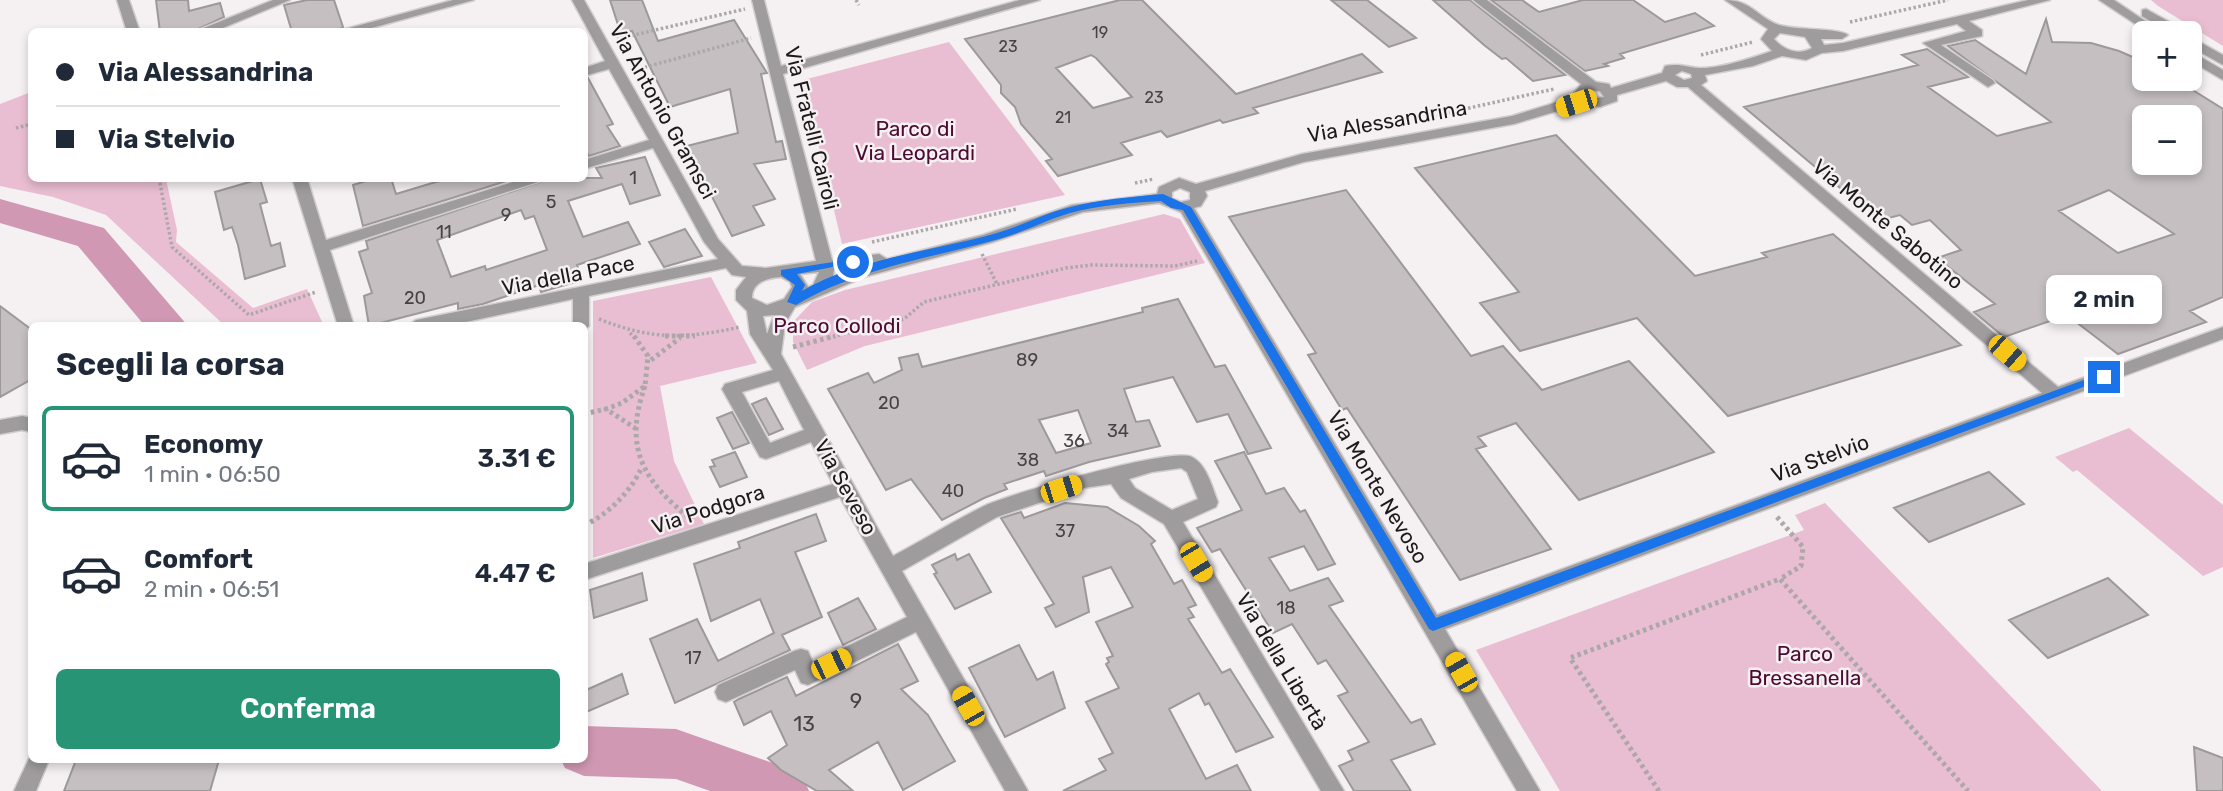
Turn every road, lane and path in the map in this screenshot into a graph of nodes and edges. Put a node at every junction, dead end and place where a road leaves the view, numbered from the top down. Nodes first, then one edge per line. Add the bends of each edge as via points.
1 (123, 0) edge
2 (284, 0) edge
3 (468, 0) edge
4 (578, 0) edge
5 (856, 0) edge
6 (1034, 0) edge
7 (1479, 0) edge
8 (1731, 0) edge
9 (1999, 0) edge
10 (2044, 0) edge
11 (2105, 0) edge
12 (2128, 0) edge
13 (759, 3) edge
14 (859, 5) dead end
15 (248, 14) junction
16 (1959, 20) junction
17 (2138, 21) edge
18 (2160, 21) edge
19 (133, 28) edge
20 (211, 28) edge
21 (252, 28) edge
22 (360, 28) edge
23 (1777, 29) junction
24 (767, 34) junction
25 (1810, 35) junction
26 (617, 39) dead end
27 (2202, 48) edge
28 (1819, 49) junction
29 (1782, 52) junction
30 (2223, 61) edge
31 (2202, 62) edge
32 (611, 64) junction
33 (634, 70) dead end
34 (588, 71) edge
35 (776, 72) junction
36 (2223, 76) edge
37 (1695, 78) junction
38 (1988, 83) dead end
39 (1588, 92) junction
40 (28, 125) edge
41 (16, 128) dead end
42 (655, 144) junction
43 (588, 165) edge
44 (160, 182) edge
45 (300, 182) edge
46 (530, 182) edge
47 (1196, 189) junction
48 (1163, 198) junction
49 (1186, 207) junction
50 (976, 242) junction
51 (321, 247) junction
52 (1217, 256) junction
53 (908, 257) junction
54 (723, 263) junction
55 (825, 265) junction
56 (785, 272) junction
57 (766, 273) junction
58 (998, 284) junction
59 (333, 286) junction
60 (820, 286) junction
61 (581, 294) junction
62 (742, 294) junction
63 (791, 303) junction
64 (755, 317) junction
65 (490, 318) edge
66 (345, 322) edge
67 (453, 322) edge
68 (581, 322) edge
69 (584, 322) edge
70 (777, 324) junction
71 (630, 332) junction
72 (2223, 333) edge
73 (680, 338) junction
74 (773, 354) junction
75 (651, 360) junction
76 (783, 373) junction
77 (645, 386) junction
78 (2056, 395) junction
79 (606, 409) junction
80 (588, 413) edge
81 (28, 424) edge
82 (0, 427) edge
83 (635, 428) junction
84 (815, 433) junction
85 (642, 468) junction
86 (1116, 476) junction
87 (844, 487) junction
88 (1764, 503) junction
89 (1171, 519) junction
90 (588, 523) edge
91 (702, 535) junction
92 (891, 567) junction
93 (588, 571) edge
94 (1780, 579) junction
95 (919, 620) junction
96 (1433, 625) junction
97 (726, 692) dead end
98 (37, 763) edge
99 (25, 791) edge
100 (1017, 791) edge
101 (1332, 791) edge
102 (1529, 791) edge
103 (1659, 791) edge
104 (1968, 791) edge

1 - 19 street
2 - 15 street
3 - 22 street
4 - 32 street, Via Antonio Gramsci
5 - 14 path
6 - 35 street
7 - 39 street
8 - 23 street
9 - 25 street via 1848,34
10 - 16 street
11 - 17 street
12 - 18 street
13 - 24 street, Via Fratelli Cairoli
13 - 26 path, Via Antonio Gramsci
15 - 20 street
15 - 21 street
16 - 28 street
16 - 38 street via 1978,33 1930,43
23 - 25 street
23 - 29 street via 1767,39
24 - 33 path
24 - 35 street, Via Fratelli Cairoli
25 - 28 street
27 - 30 street
28 - 29 street, Via Alessandrina via 1806,56
29 - 37 street, Via Alessandrina
31 - 36 street
32 - 34 street
32 - 42 street, Via Antonio Gramsci
35 - 55 street, Via Fratelli Cairoli
37 - 39 street, Via Alessandrina via 1678,66 1670,69 1668,76 1611,92 1612,98 1606,102
37 - 78 street, Via Monte Sabotino
39 - 47 street, Via Alessandrina via 1514,120 1302,158
40 - 41 path
42 - 43 street
42 - 54 street, Via Antonio Gramsci via 712,242 712,252
44 - 59 path via 172,247 249,315
45 - 51 street
46 - 51 street
47 - 48 street via 1173,184 1164,190
47 - 49 street via 1199,200
48 - 49 street
48 - 50 street via 1069,211
49 - 52 street, Via Monte Nevoso
50 - 53 street
50 - 58 path
51 - 59 street
52 - 58 path via 1175,266 1066,268
52 - 96 street, Via Monte Nevoso
53 - 55 street
53 - 60 street
54 - 57 street via 745,274
54 - 61 street, Via della Pace
54 - 62 street, Via Antonio Gramsci
55 - 56 street
55 - 60 street
56 - 57 street
56 - 63 street via 800,285
57 - 62 street via 749,281
58 - 70 path via 924,302 904,319 817,344 792,348 787,322
59 - 66 street
60 - 63 street
61 - 65 street, Via della Pace
61 - 68 street
62 - 64 street
63 - 64 street
63 - 70 street
64 - 73 path
64 - 74 street, Via Seveso via 763,345
65 - 67 street, Via della Pace
69 - 71 path via 595,318
70 - 74 street
71 - 73 path
71 - 75 path
72 - 78 street, Via Stelvio
73 - 75 path
74 - 76 street, Via Seveso
75 - 77 path
76 - 84 street, Via Seveso
76 - 84 street via 731,389 765,452
77 - 79 path
77 - 83 path via 636,405
78 - 88 street, Via Stelvio
79 - 80 path
79 - 83 path
81 - 82 street
83 - 85 path via 634,447
84 - 87 street, Via Seveso
85 - 90 path via 626,497
85 - 91 path
86 - 89 street, Via della Libertà via 1128,493
86 - 89 street via 1184,461 1194,467 1209,502
86 - 92 street via 1084,481 991,511
87 - 91 street, Via Podgora
87 - 92 street, Via Seveso
88 - 94 path via 1803,547 1801,566
88 - 96 street, Via Stelvio
89 - 101 street, Via della Libertà
91 - 93 street, Via Podgora
92 - 95 street, Via Seveso
94 - 103 path via 1570,658
94 - 104 path
95 - 97 street via 808,676 801,658
95 - 100 street, Via Seveso
96 - 102 street, Via Monte Nevoso
98 - 99 street

